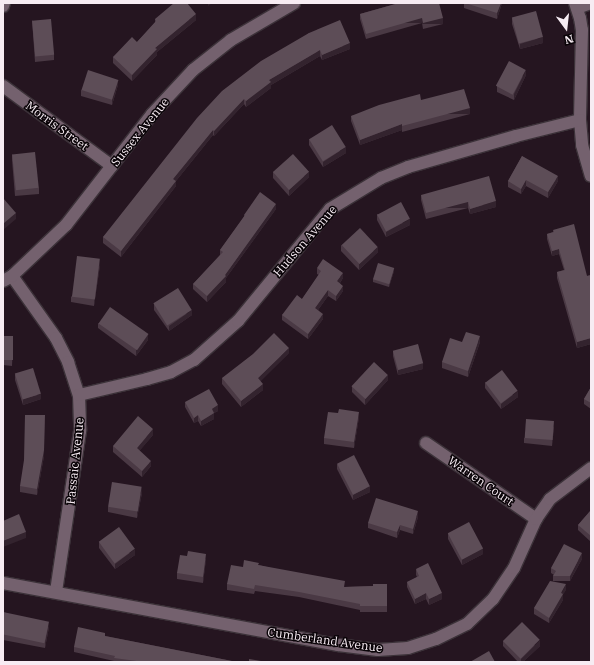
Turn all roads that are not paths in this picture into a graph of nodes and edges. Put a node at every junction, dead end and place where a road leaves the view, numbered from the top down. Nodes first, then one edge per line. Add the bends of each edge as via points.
1 (294, 3) edge
2 (591, 3) edge
3 (576, 5) edge
4 (586, 29) edge
5 (3, 86) edge
6 (580, 120) junction
7 (112, 166) junction
8 (591, 176) edge
9 (8, 278) edge
10 (79, 395) junction
11 (426, 443) dead end
12 (591, 468) edge
13 (536, 519) junction
14 (3, 583) edge
15 (56, 592) junction

1 - 7 street, Sussex Avenue via 231,40 193,70 152,114
2 - 3 street
3 - 4 street
4 - 6 street
5 - 7 street, Morris Street
6 - 8 street via 582,145
6 - 10 street, Hudson Avenue via 408,167 381,178 330,209 238,320 194,360 171,372
7 - 9 street, Sussex Avenue via 66,225
9 - 10 street, Passaic Avenue via 56,338 68,362
10 - 15 street, Passaic Avenue via 80,431
11 - 13 street, Warren Court
12 - 13 street, Cumberland Avenue via 550,499
13 - 15 street, Cumberland Avenue via 514,568 493,599 467,624 436,639 408,648 378,650 338,645
14 - 15 street, Cumberland Avenue

